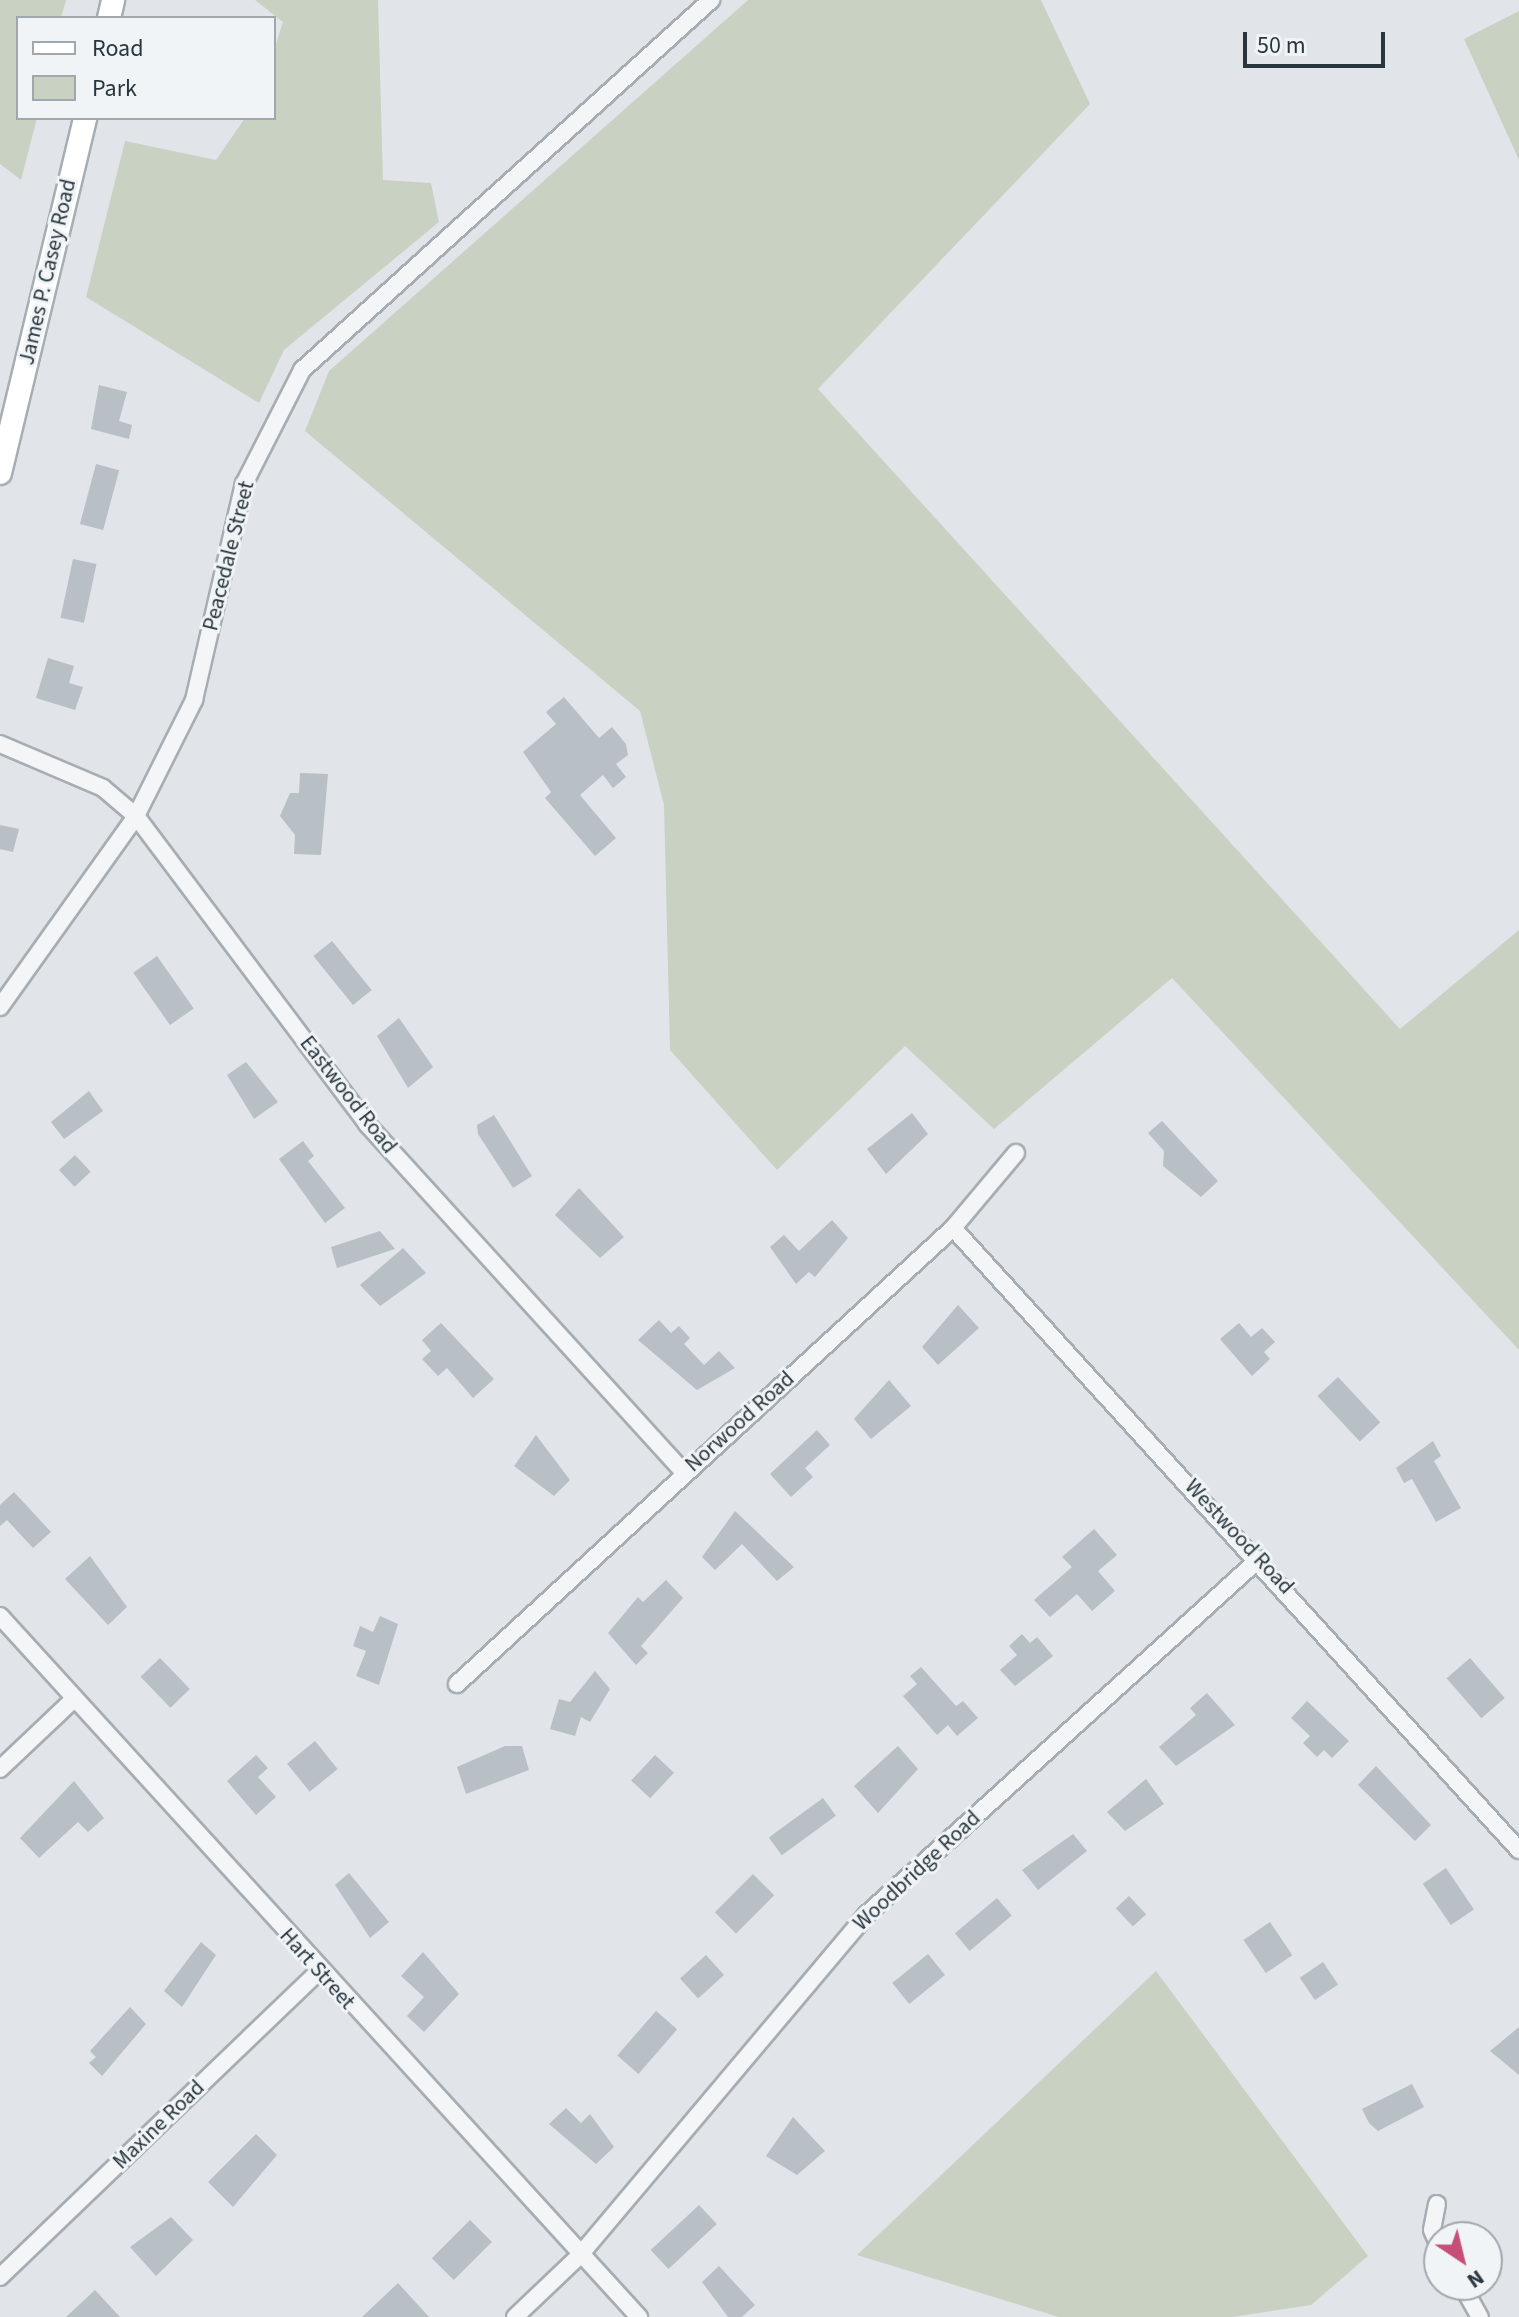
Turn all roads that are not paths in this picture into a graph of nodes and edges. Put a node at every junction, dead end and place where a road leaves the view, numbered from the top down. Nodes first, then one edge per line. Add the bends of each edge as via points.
1 (711, 0) edge
2 (85, 120) edge
3 (0, 473) edge
4 (0, 744) edge
5 (136, 816) junction
6 (0, 1007) edge
7 (1016, 1153) dead end
8 (953, 1228) junction
9 (685, 1473) junction
10 (1259, 1559) junction
11 (0, 1616) edge
12 (457, 1684) dead end
13 (74, 1699) junction
14 (0, 1769) edge
15 (1519, 1850) edge
16 (318, 1972) junction
17 (1437, 2204) dead end
18 (1434, 2221) edge
19 (580, 2255) junction
20 (0, 2277) edge
21 (515, 2317) edge
22 (639, 2317) edge

1 - 5 street, Peacedale Street via 302,370 244,484 194,700
2 - 3 main road, James P. Casey Road
4 - 5 street, Eastwood Road via 103,788
5 - 6 street, Peacedale Street
5 - 9 street, Eastwood Road via 367,1124
7 - 8 street, Norwood Road
8 - 9 street, Norwood Road
8 - 10 street, Westwood Road
9 - 12 street, Norwood Road
10 - 15 street, Westwood Road
10 - 19 street, Woodbridge Road via 866,1915
11 - 13 street, Hart Street
13 - 14 street
13 - 16 street, Hart Street
16 - 19 street, Hart Street
16 - 20 street, Maxine Road
17 - 18 street
19 - 21 street, Woodbridge Road
19 - 22 street, Hart Street

